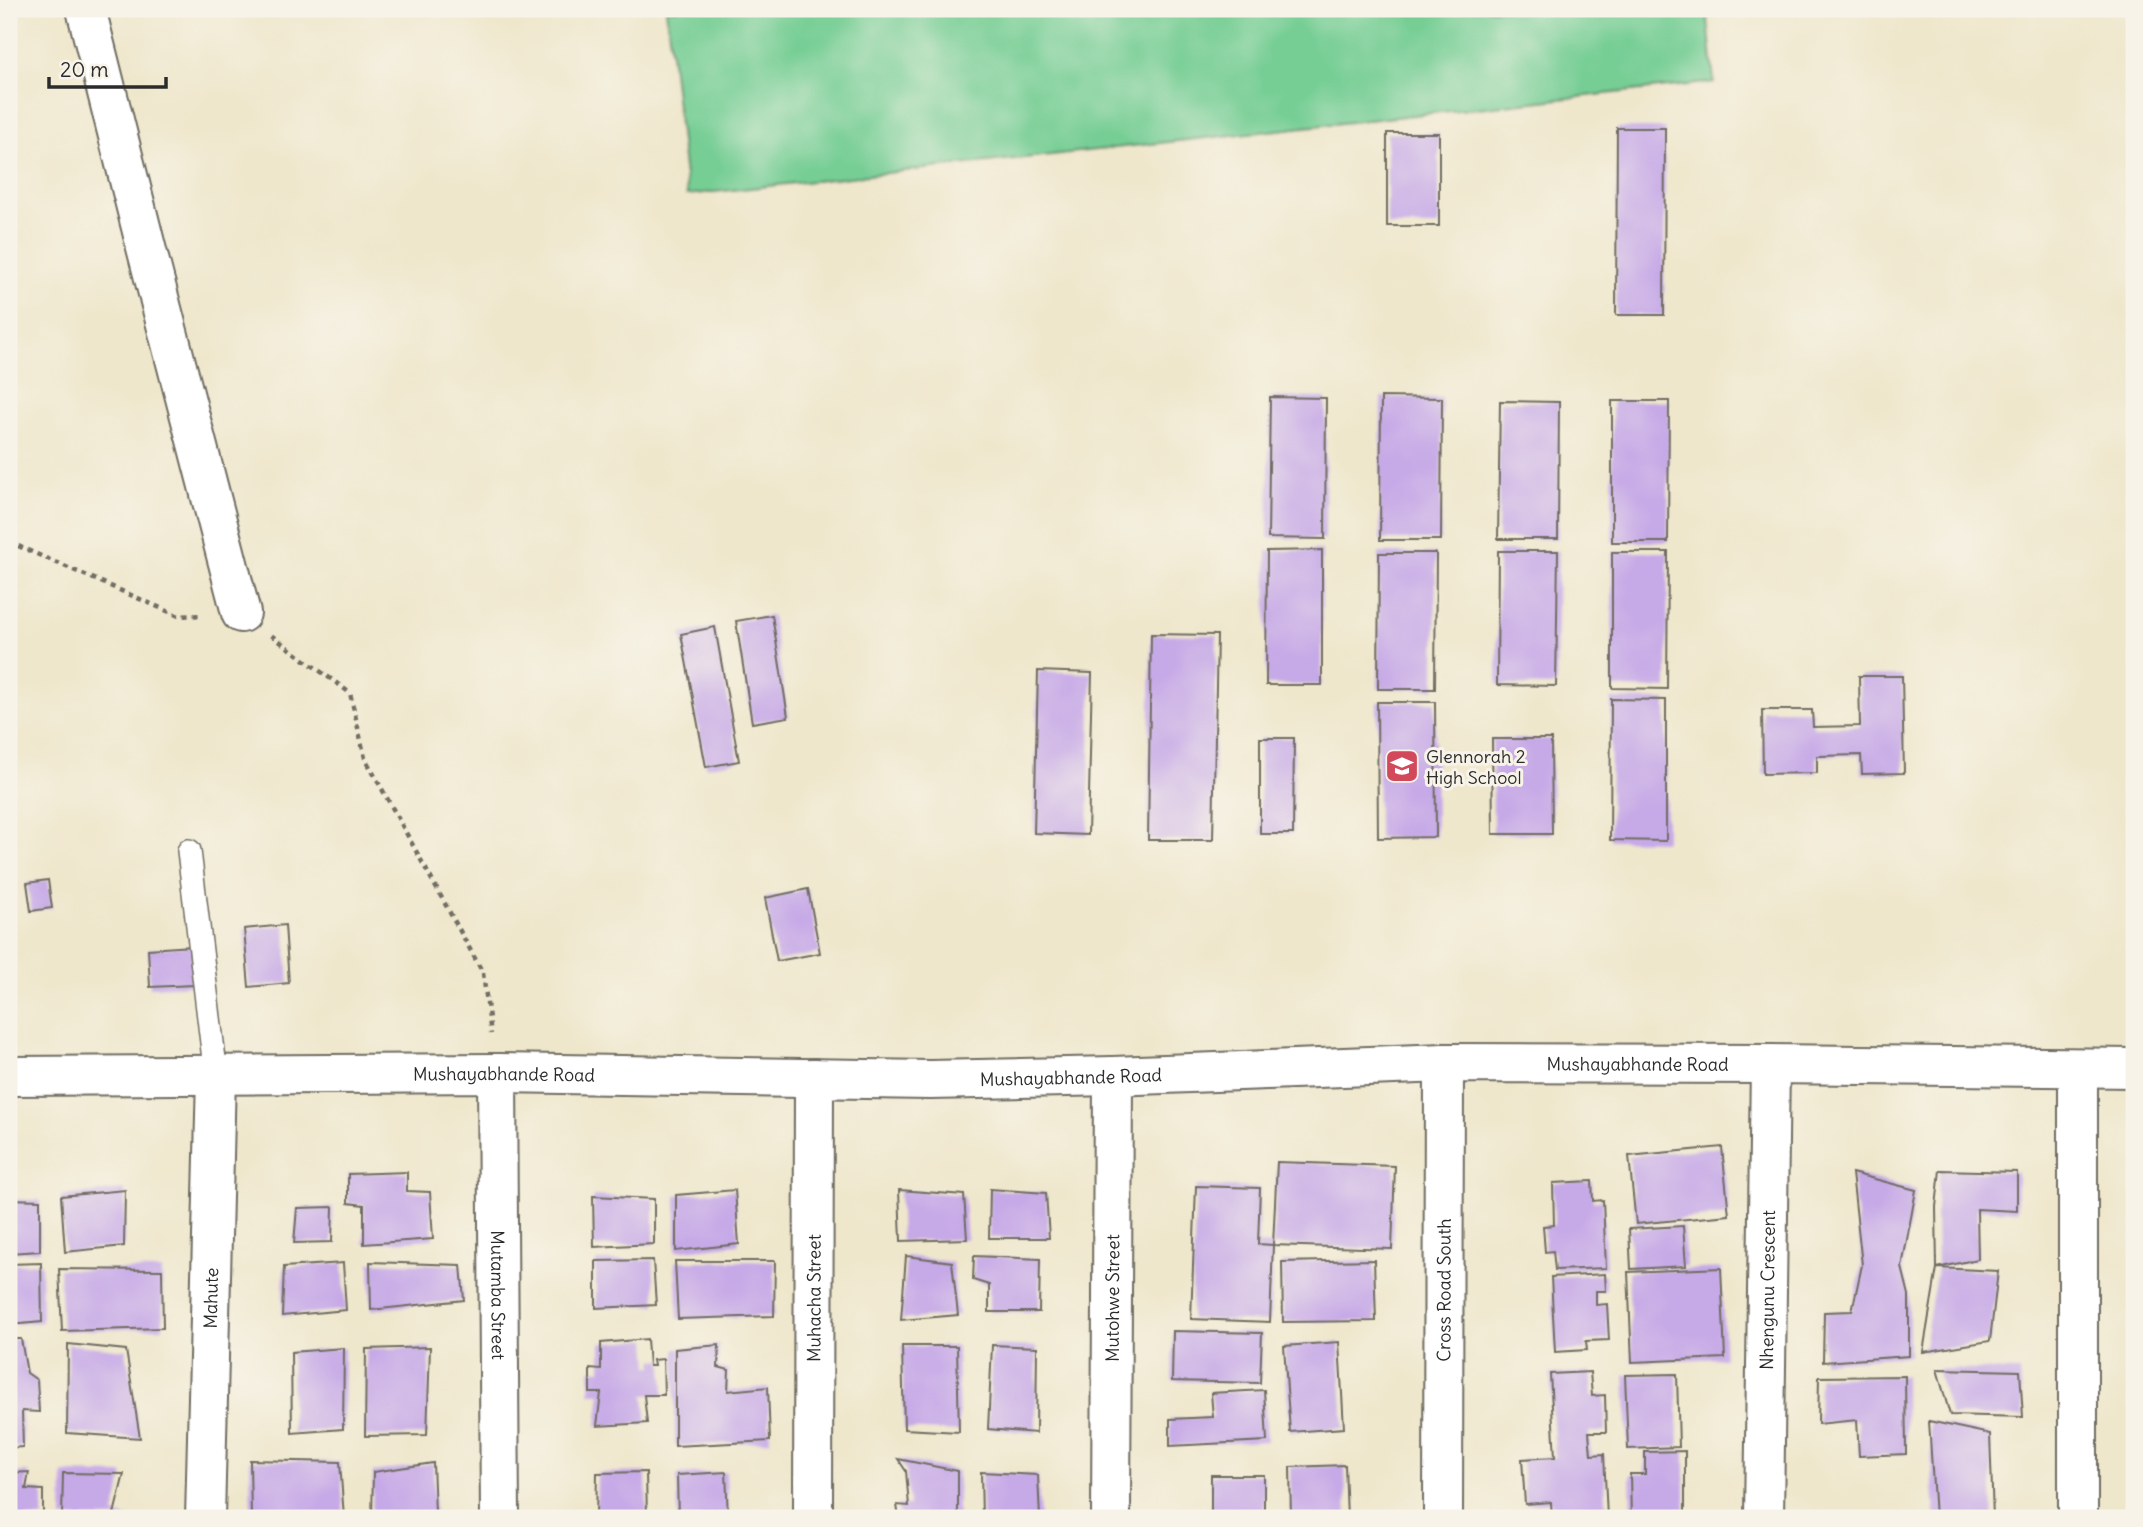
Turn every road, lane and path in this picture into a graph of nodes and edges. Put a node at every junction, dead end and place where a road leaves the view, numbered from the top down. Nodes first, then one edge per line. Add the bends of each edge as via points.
1 (86, 9) edge
2 (9, 542) edge
3 (241, 613) junction
4 (190, 851) dead end
5 (1444, 1063) junction
6 (1770, 1064) junction
7 (2078, 1068) junction
8 (2134, 1068) edge
9 (497, 1073) junction
10 (9, 1076) edge
11 (216, 1076) junction
12 (1112, 1076) junction
13 (814, 1078) junction
14 (205, 1518) edge
15 (500, 1518) edge
16 (813, 1518) edge
17 (1111, 1518) edge
18 (1443, 1518) edge
19 (1764, 1518) edge
20 (2078, 1518) edge

1 - 3 street
2 - 3 path via 179,616
3 - 9 path via 350,694 365,758 483,972
4 - 11 lane
5 - 6 street, Mushayabhande Road
5 - 12 street, Mushayabhande Road
5 - 18 street, Cross Road South
6 - 7 street, Mushayabhande Road
6 - 19 street, Nhengunu Crescent
7 - 8 street, Mushayabhande Road
7 - 20 street
9 - 11 street, Mushayabhande Road
9 - 13 street, Mushayabhande Road
9 - 15 street, Mutamba Street
10 - 11 street, Mushayabhande Road
11 - 14 street, Mahute
12 - 13 street, Mushayabhande Road
12 - 17 street, Mutohwe Street
13 - 16 street, Muhacha Street

